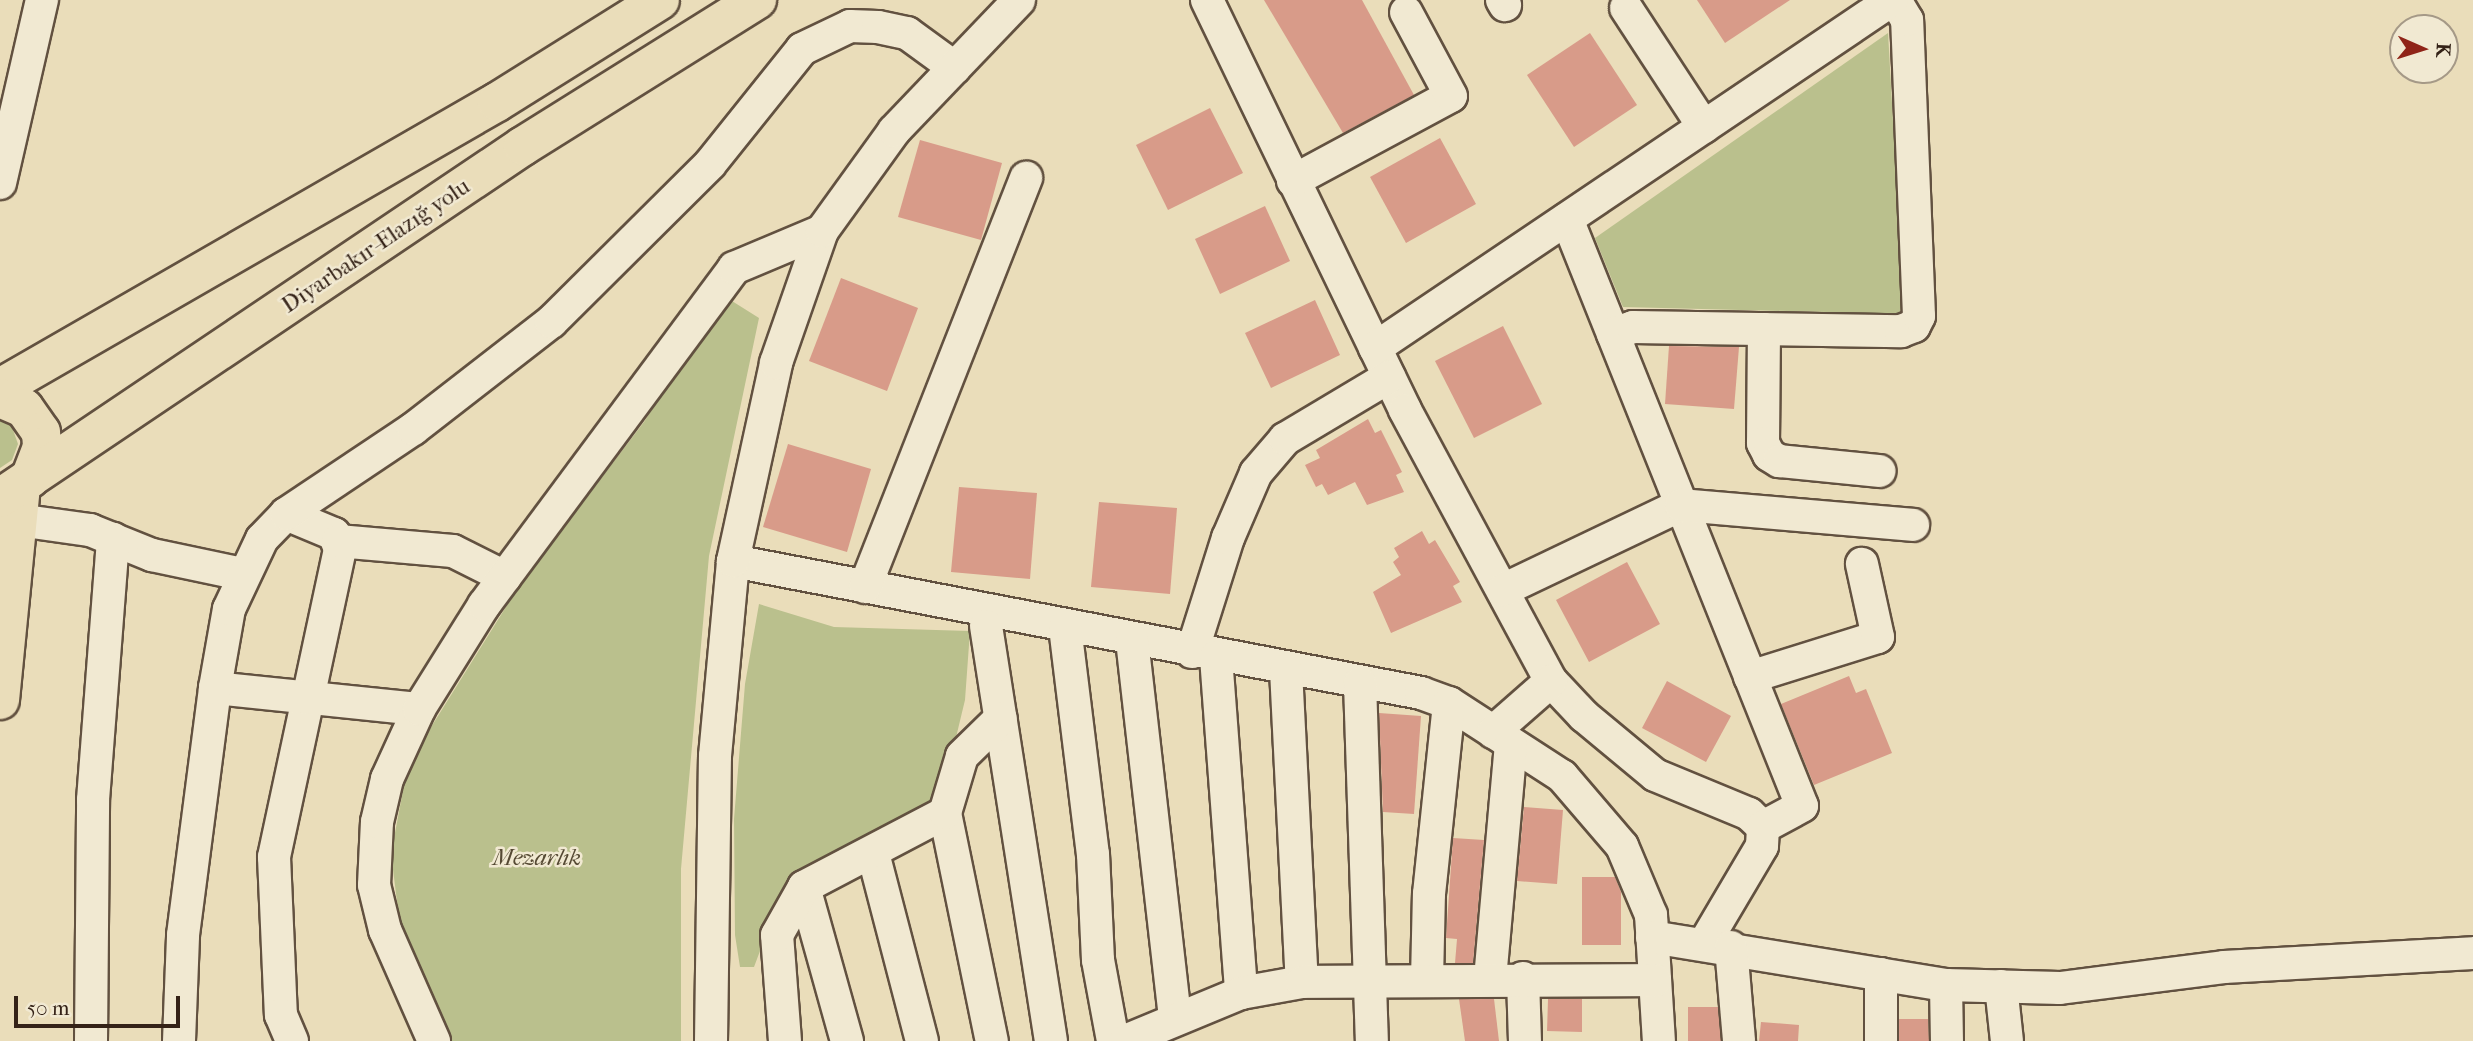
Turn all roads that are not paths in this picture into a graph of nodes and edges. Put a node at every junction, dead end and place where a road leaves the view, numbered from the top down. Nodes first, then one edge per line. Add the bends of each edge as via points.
1 (42, 0) edge
2 (660, 0) edge
3 (757, 0) edge
4 (1019, 0) edge
5 (1207, 0) edge
6 (1894, 0) edge
7 (1626, 8) dead end
8 (1406, 12) dead end
9 (955, 68) junction
10 (1704, 127) junction
11 (1026, 178) dead end
12 (1293, 181) junction
13 (0, 183) edge
14 (1567, 219) junction
15 (822, 231) junction
16 (1764, 329) junction
17 (1613, 334) junction
18 (1375, 348) junction
19 (1389, 377) junction
20 (0, 388) edge
21 (0, 398) edge
22 (1880, 471) dead end
23 (1681, 505) junction
24 (11, 509) edge
25 (286, 514) junction
26 (1913, 525) dead end
27 (113, 539) junction
28 (338, 541) junction
29 (733, 561) junction
30 (1862, 564) dead end
31 (242, 574) junction
32 (505, 577) junction
33 (865, 587) junction
34 (1503, 590) junction
35 (986, 626) dead end
36 (1065, 627) junction
37 (1132, 640) junction
38 (1204, 654) junction
39 (1286, 670) junction
40 (1750, 677) junction
41 (1552, 681) junction
42 (1360, 683) junction
43 (215, 688) junction
44 (312, 694) junction
45 (0, 700) edge
46 (1449, 703) junction
47 (419, 709) junction
48 (1001, 718) junction
49 (1502, 739) junction
50 (945, 813) junction
51 (1763, 827) junction
52 (873, 853) junction
53 (804, 887) junction
54 (1652, 937) junction
55 (1717, 945) junction
56 (2473, 953) edge
57 (1881, 974) junction
58 (1523, 978) junction
59 (1490, 979) junction
60 (1427, 980) junction
61 (1655, 980) junction
62 (1368, 981) junction
63 (1302, 982) junction
64 (1946, 985) junction
65 (2001, 986) junction
66 (1241, 993) junction
67 (1175, 1017) junction
68 (282, 1032) edge
69 (91, 1041) edge
70 (178, 1041) edge
71 (434, 1041) edge
72 (711, 1041) edge
73 (785, 1041) edge
74 (847, 1041) edge
75 (922, 1041) edge
76 (992, 1041) edge
77 (1051, 1041) edge
78 (1113, 1041) edge
79 (1125, 1041) edge
80 (1372, 1041) edge
81 (1525, 1041) edge
82 (1658, 1041) edge
83 (1739, 1041) edge
84 (1881, 1041) edge
85 (1947, 1041) edge
86 (2007, 1041) edge

1 - 13 street
2 - 20 main road via 497,102
3 - 24 main road, Diyarbakır-Elazığ yolu via 523,146
4 - 9 street
5 - 12 street
6 - 10 street
6 - 16 street via 1907,20 1919,316 1901,331
7 - 10 street
8 - 12 street via 1451,96
9 - 15 street via 894,131
9 - 25 street via 907,33 878,27 850,26 803,49 710,164 551,322 413,429
10 - 14 street
11 - 33 street
12 - 18 street
14 - 17 street
14 - 18 street
15 - 29 street via 776,363
15 - 32 street via 734,268
16 - 17 street via 1633,327
16 - 22 street via 1763,443 1769,455 1779,461
17 - 23 street
18 - 19 street
19 - 34 street
19 - 38 street via 1285,439 1256,473 1227,538
21 - 24 main road via 24,408 41,432 42,447
23 - 26 street
23 - 34 street
23 - 40 street
24 - 27 street
24 - 45 main road
25 - 28 street via 326,528
25 - 31 street via 262,539
27 - 31 street via 152,555
27 - 69 street via 93,800
28 - 32 street via 453,551
28 - 44 street
29 - 33 street
29 - 72 street via 715,756
30 - 40 street via 1878,637
31 - 43 street via 229,609
32 - 47 street
33 - 36 street
34 - 41 street
35 - 48 street
36 - 37 street
36 - 78 street via 1093,854 1098,960
37 - 38 street
37 - 67 street
38 - 39 street
38 - 66 street
39 - 42 street
39 - 63 street
40 - 51 street via 1802,806
41 - 49 street
41 - 51 street via 1584,716 1655,775 1749,814
42 - 46 street
42 - 62 street
43 - 44 street
43 - 70 street via 183,935
44 - 47 street
44 - 68 street via 284,791 274,857
46 - 49 street
46 - 60 street via 1429,894
47 - 71 street via 387,779 377,822 373,885 385,930
48 - 50 street via 962,756
48 - 77 street
49 - 54 street via 1562,776 1622,846 1651,915
49 - 59 street
50 - 52 street
50 - 76 street
51 - 55 street via 1762,846
52 - 53 street
52 - 75 street
53 - 73 street via 777,935
53 - 74 street
54 - 55 street
54 - 61 street
55 - 57 street
55 - 83 street
56 - 65 street via 2224,967 2060,988
57 - 64 street
57 - 84 street
58 - 59 street
58 - 61 street
58 - 81 street
59 - 60 street
60 - 62 street
61 - 82 street
62 - 63 street
62 - 80 street
63 - 66 street
64 - 65 street
64 - 85 street
65 - 86 street
66 - 67 street
67 - 79 street

